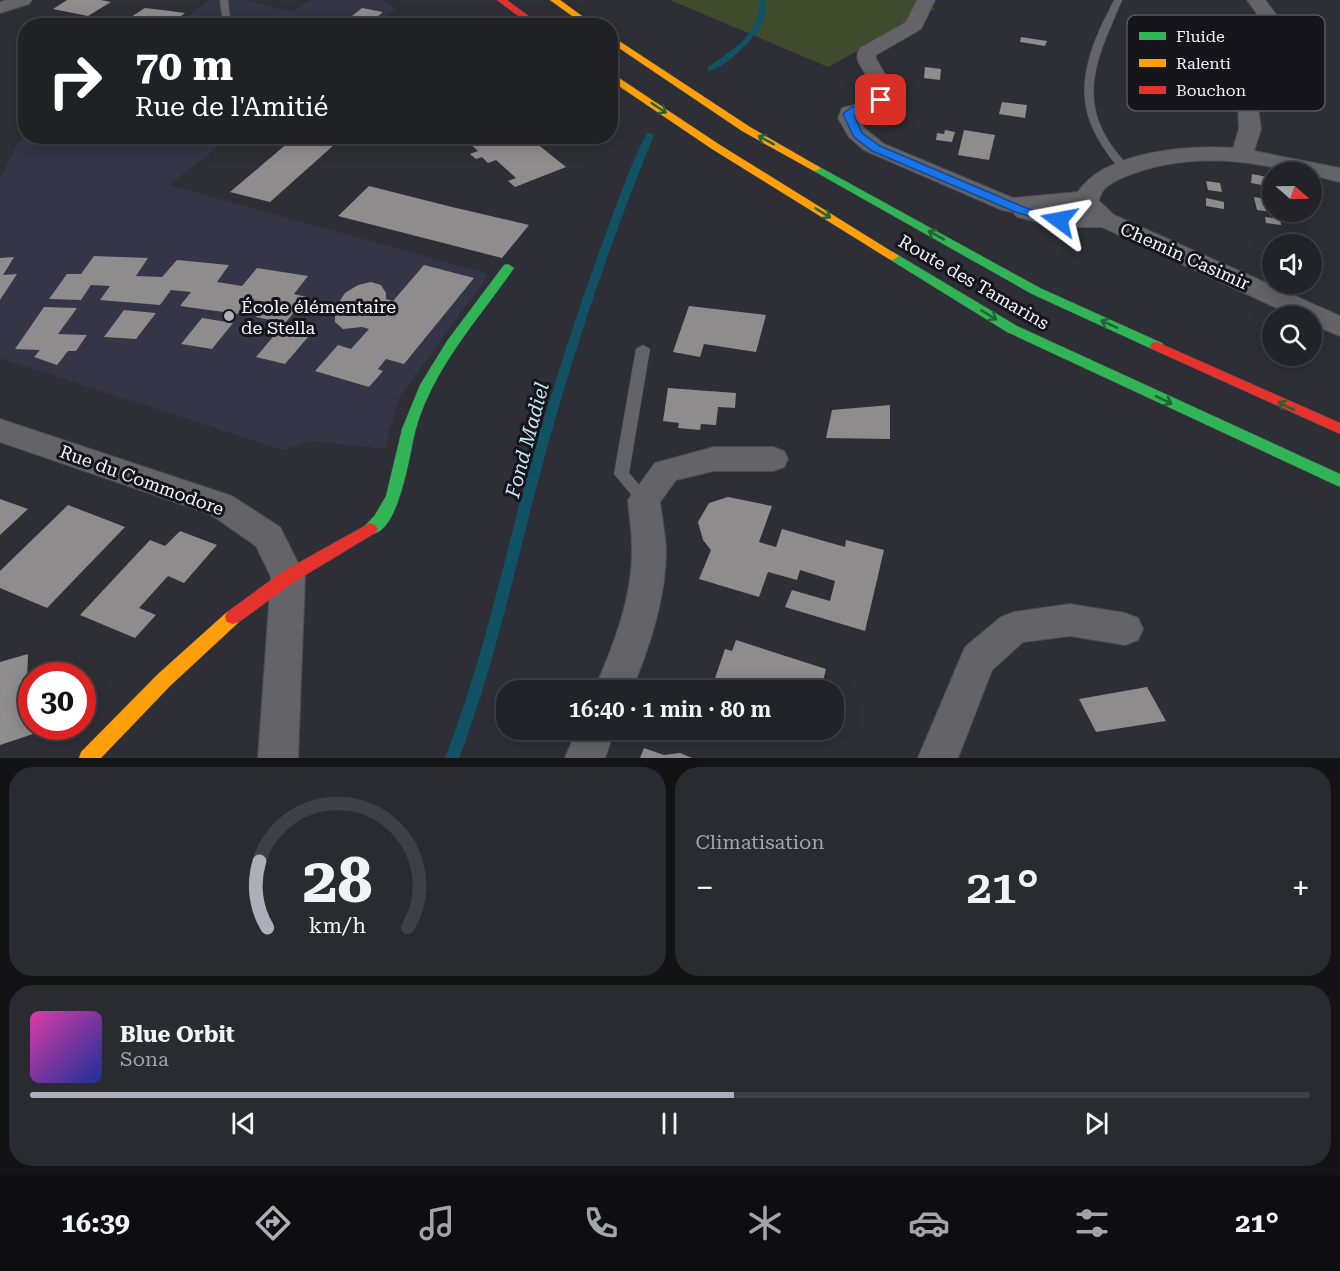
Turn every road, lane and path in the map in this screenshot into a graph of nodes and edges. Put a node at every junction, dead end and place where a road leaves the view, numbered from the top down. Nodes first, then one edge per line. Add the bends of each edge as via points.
1 (24, 0) edge
2 (225, 0) edge
3 (501, 0) edge
4 (554, 0) edge
5 (926, 0) edge
6 (1118, 0) edge
7 (1256, 0) edge
8 (0, 8) edge
9 (1267, 15) edge
10 (226, 18) edge
11 (527, 18) edge
12 (580, 18) edge
13 (618, 43) edge
14 (618, 80) edge
15 (1248, 111) edge
16 (1242, 154) junction
17 (1125, 169) junction
18 (1340, 175) edge
19 (1086, 198) junction
20 (1010, 205) junction
21 (1106, 220) junction
22 (508, 268) dead end
23 (1340, 327) edge
24 (643, 349) dead end
25 (1340, 429) edge
26 (0, 430) edge
27 (772, 459) dead end
28 (1340, 481) edge
29 (644, 500) junction
30 (288, 577) junction
31 (1125, 629) dead end
32 (617, 680) edge
33 (592, 740) edge
34 (88, 758) edge
35 (278, 758) edge
36 (585, 758) edge
37 (938, 758) edge

1 - 8 street
2 - 10 lane
3 - 11 main road
4 - 12 main road
5 - 20 street via 914,25 867,52 866,59 879,81 882,103 875,108 852,110 848,117 858,135 876,148
6 - 17 lane via 1100,37 1089,75 1088,106 1105,146
7 - 9 street
25 -> 13 main road, Route des Tamarins via 1036,291 746,129
14 -> 28 main road, Route des Tamarins via 716,147 1011,329
15 - 16 street via 1250,129
16 - 17 street via 1187,153
16 - 18 street
17 - 19 street via 1100,180
19 - 20 street
19 - 21 street, Chemin Casimir via 1089,206
20 - 21 street via 1059,220
21 - 23 street, Chemin Casimir
22 - 30 main road via 425,387 410,427 390,507 375,526
24 - 29 lane via 621,474
26 - 30 street, Rue du Commodore via 221,505 268,537
27 - 29 street via 714,459 666,471
29 - 32 street via 649,547 644,594 630,651
30 - 34 main road via 211,634 156,685
30 - 35 street, Rue du Commodore
31 - 37 street via 1070,620 1014,628 978,659
33 - 36 street

